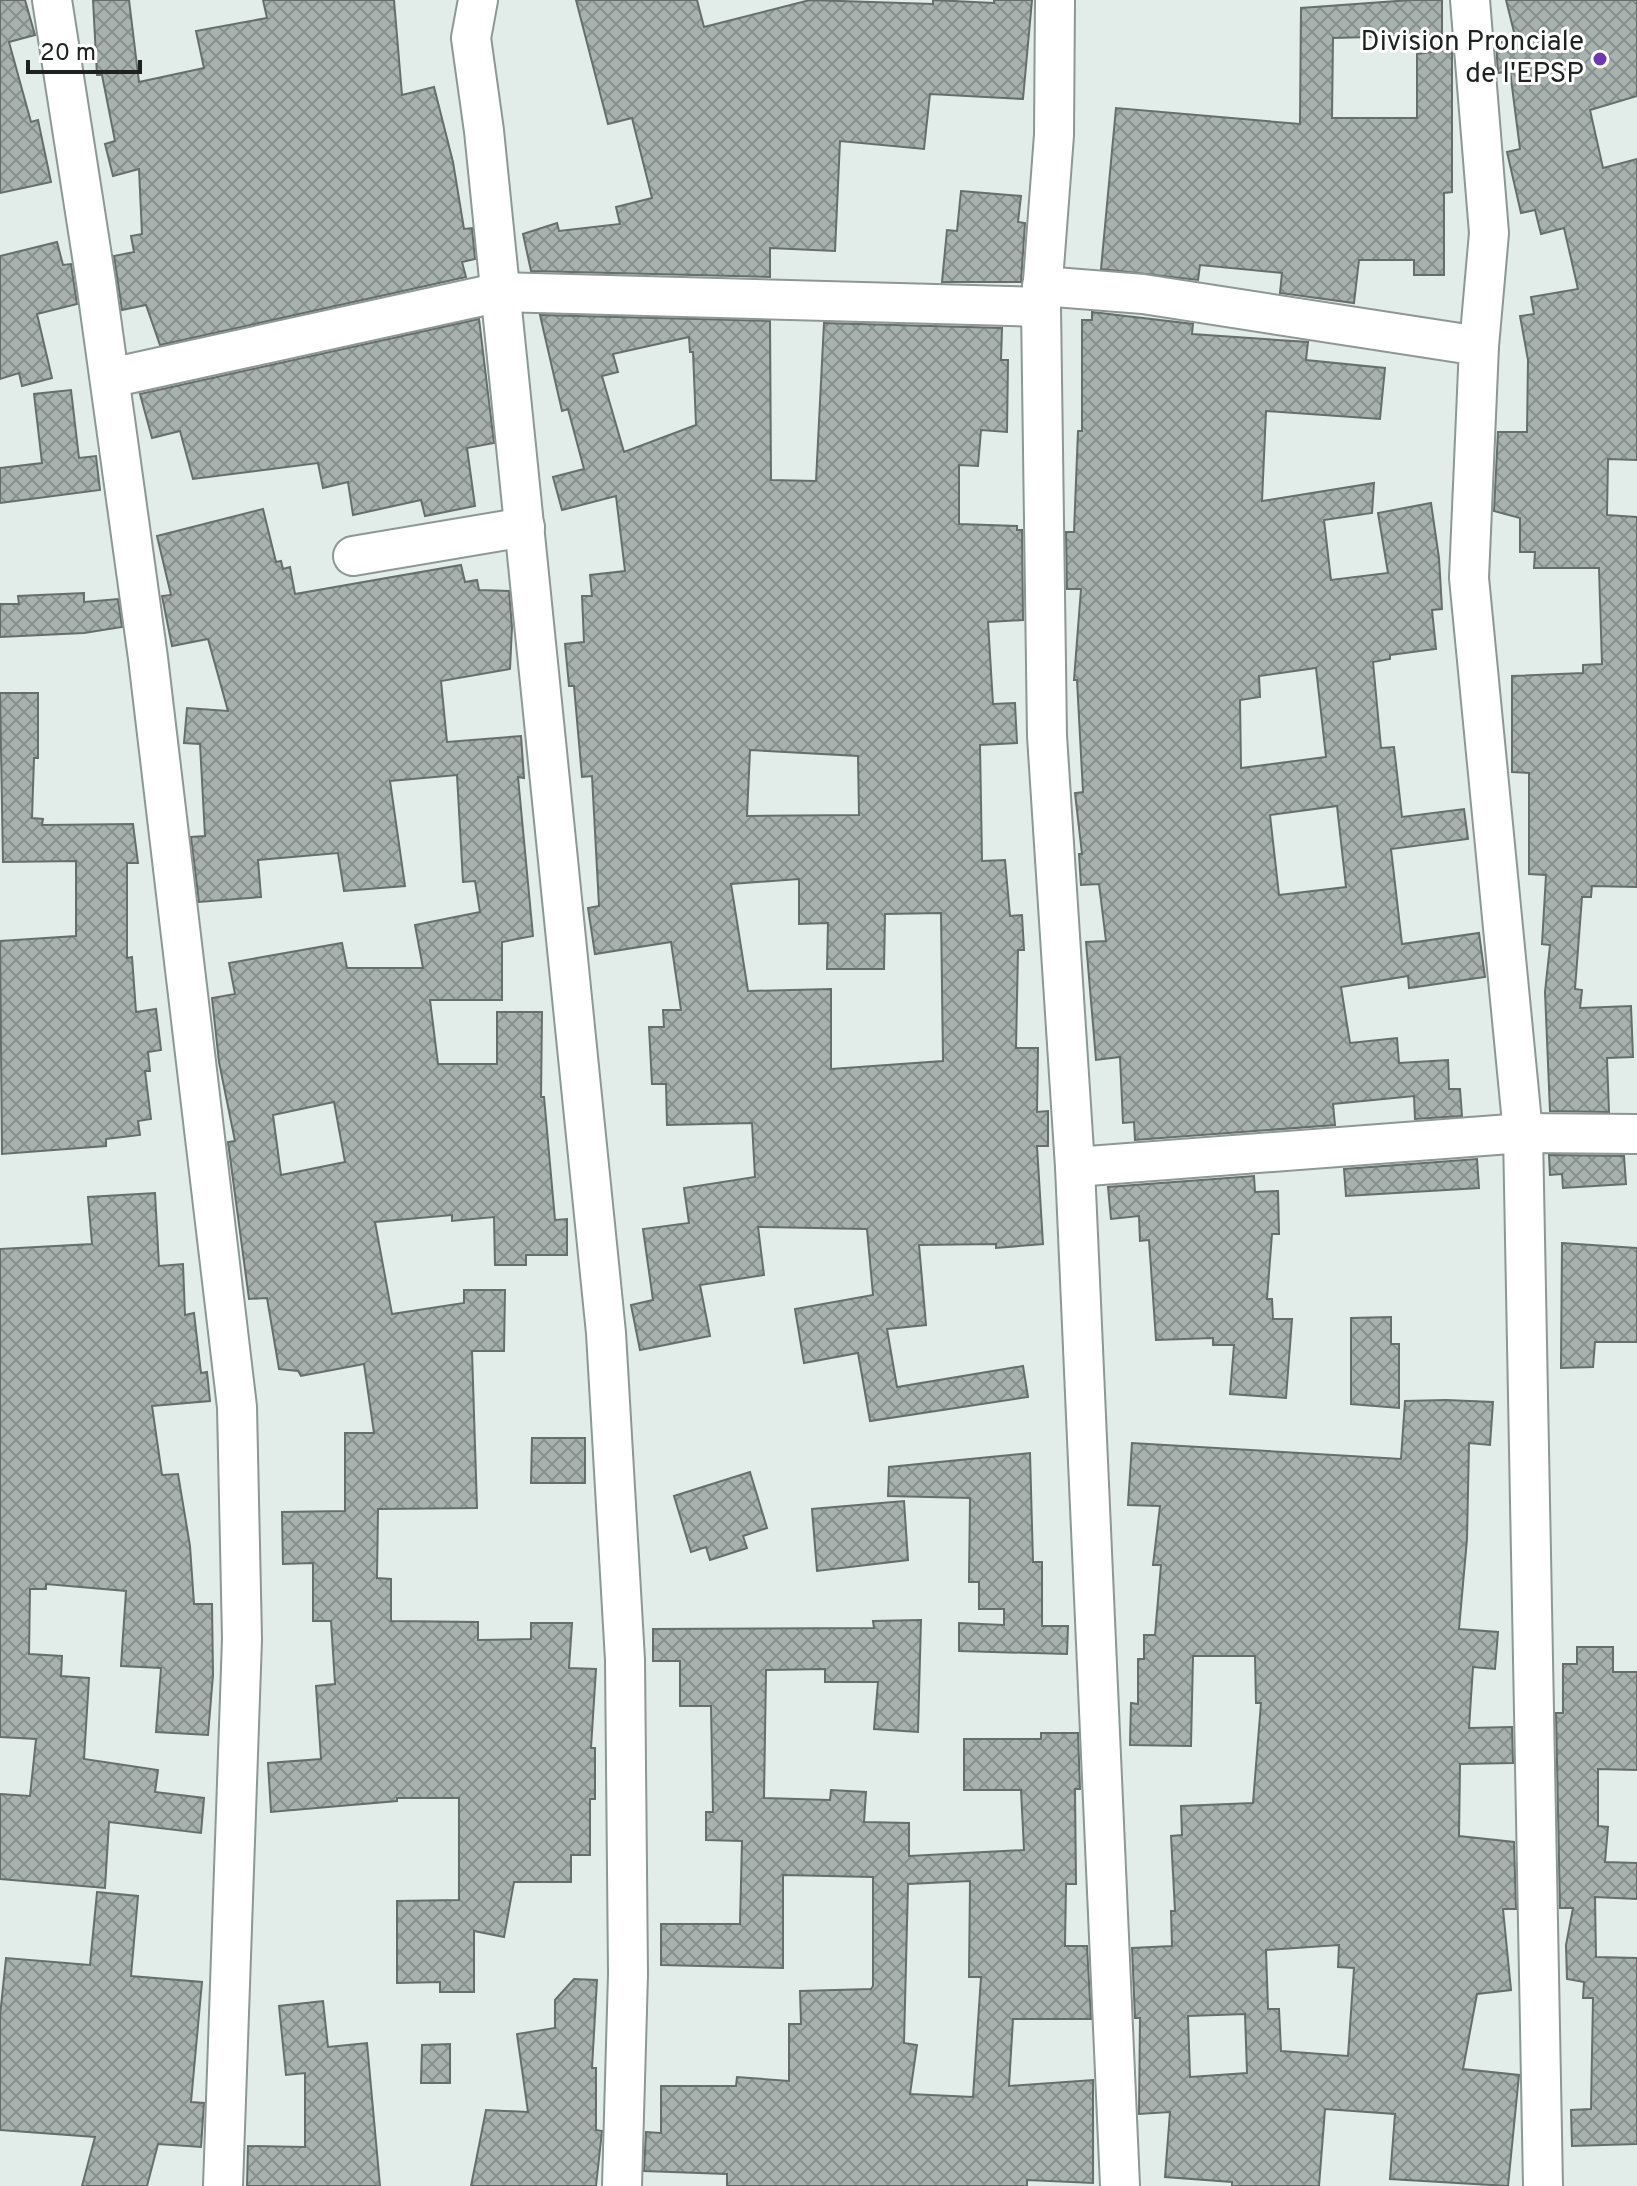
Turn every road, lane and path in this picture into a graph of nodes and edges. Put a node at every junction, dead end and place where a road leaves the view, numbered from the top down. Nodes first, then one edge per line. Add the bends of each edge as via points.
1 (52, 0) edge
2 (478, 0) edge
3 (1055, 0) edge
4 (1470, 0) edge
5 (501, 292) junction
6 (1041, 296) junction
7 (1479, 346) junction
8 (110, 378) junction
9 (525, 527) junction
10 (353, 556) dead end
11 (1523, 1133) junction
12 (1637, 1134) edge
13 (1075, 1167) junction
14 (223, 2186) edge
15 (622, 2186) edge
16 (1120, 2186) edge
17 (1543, 2186) edge

1 - 8 street
2 - 5 street via 471,38
3 - 6 street via 1054,135
4 - 7 street via 1489,233
5 - 6 street
5 - 8 street
5 - 9 street
6 - 7 street via 1143,294
6 - 13 street via 1047,736
7 - 11 street via 1469,578
8 - 14 street via 237,1407 242,1639
9 - 10 street
9 - 15 street via 607,1349 625,1660 628,1974
11 - 12 street
11 - 13 street
11 - 17 street
13 - 16 street

